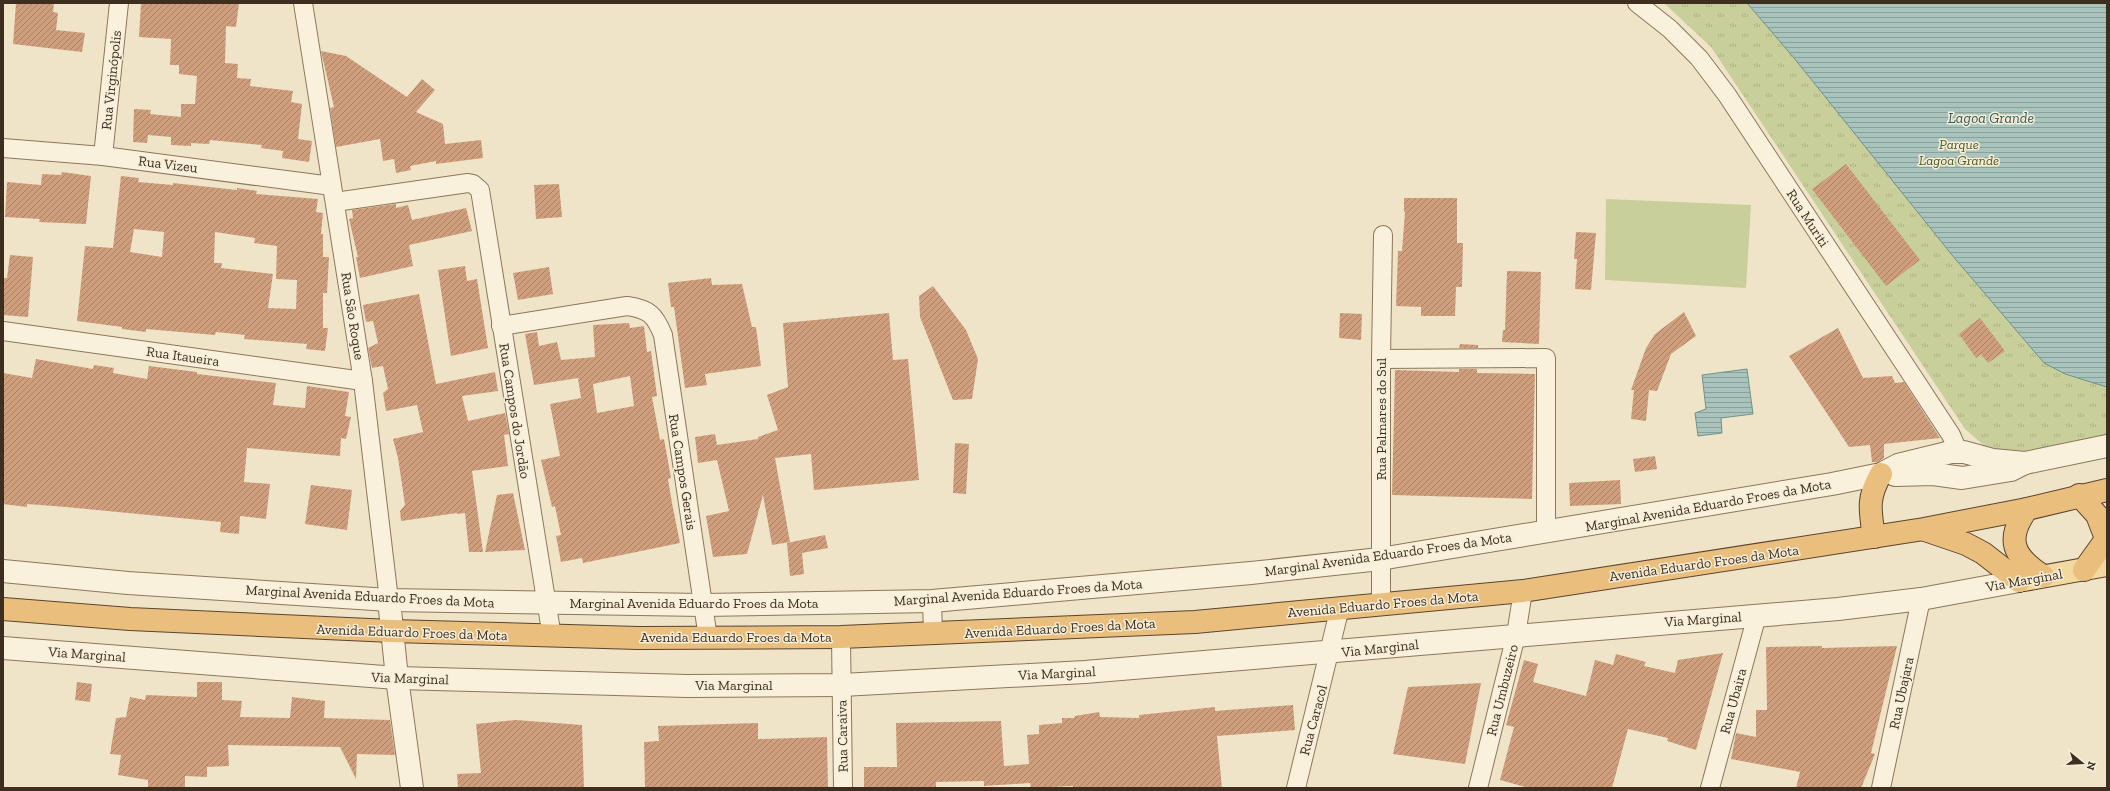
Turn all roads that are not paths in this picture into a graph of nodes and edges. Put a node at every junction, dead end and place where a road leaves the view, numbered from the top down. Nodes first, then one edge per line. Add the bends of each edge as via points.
1 (119, 3) edge
2 (303, 3) edge
3 (1637, 3) edge
4 (3, 148) edge
5 (103, 156) junction
6 (478, 187) joint
7 (334, 194) junction
8 (1384, 235) dead end
9 (502, 326) junction
10 (3, 331) edge
11 (1381, 359) junction
12 (363, 381) junction
13 (2107, 446) edge
14 (1958, 453) junction
15 (2025, 463) junction
16 (1881, 474) junction
17 (1958, 477) junction
18 (2107, 490) edge
19 (2079, 496) junction
20 (2027, 509) junction
21 (1924, 529) junction
22 (1546, 532) junction
23 (1874, 537) junction
24 (2107, 540) edge
25 (1380, 558) junction
26 (2107, 565) edge
27 (2084, 570) junction
28 (3, 572) edge
29 (2043, 576) junction
30 (2019, 581) junction
31 (1523, 591) junction
32 (1921, 599) junction
33 (389, 600) junction
34 (932, 601) junction
35 (547, 603) junction
36 (1381, 603) junction
37 (703, 605) junction
38 (1340, 608) junction
39 (3, 609) edge
40 (1757, 615) junction
41 (392, 631) junction
42 (933, 634) junction
43 (1516, 635) junction
44 (552, 637) junction
45 (841, 637) junction
46 (708, 638) junction
47 (3, 648) edge
48 (1331, 653) junction
49 (397, 678) junction
50 (842, 685) junction
51 (412, 788) edge
52 (843, 788) edge
53 (1296, 788) edge
54 (1478, 788) edge
55 (1710, 788) edge
56 (1881, 788) edge

1 - 5 street, Rua Virginópolis
2 - 7 street, Rua São Roque
3 - 14 street, Rua Muriti via 1675,34 1699,58 1727,95 1951,435
4 - 5 street, Rua Vizeu
5 - 7 street, Rua Vizeu
6 - 7 street, Rua Vizeu via 468,183
6 - 9 street, Rua Campos do Jordão via 482,196
7 - 12 street, Rua São Roque
8 - 11 street, Rua Palmares do Sul
9 - 35 street, Rua Campos do Jordão
9 - 37 street, Rua Campos Gerais via 617,307 636,307 654,316 663,335
10 - 12 street, Rua Itaueira
11 - 22 street via 1546,358
11 - 25 street, Rua Palmares do Sul
12 - 33 street, Rua São Roque
13 - 15 street, Marginal Avenida Eduardo Froes da Mota
14 - 15 street, Marginal Avenida Eduardo Froes da Mota
14 - 16 street, Marginal Avenida Eduardo Froes da Mota via 1898,465
14 - 17 street via 1972,464
14 - 17 street via 1942,466
15 - 17 street, Marginal Avenida Eduardo Froes da Mota via 2011,470
16 - 17 street, Marginal Avenida Eduardo Froes da Mota via 1933,474
16 - 22 street, Marginal Avenida Eduardo Froes da Mota via 1824,486
16 - 23 highway via 1870,501
18 - 19 highway, Avenida Eduardo Froes da Mota
19 - 20 highway, Avenida Eduardo Froes da Mota
19 - 24 highway via 2097,515
20 - 21 highway, Avenida Eduardo Froes da Mota
20 - 29 highway via 2017,522 2014,538 2018,554 2028,566
21 - 23 highway, Avenida Eduardo Froes da Mota
21 - 30 highway via 1983,552
22 - 25 street, Marginal Avenida Eduardo Froes da Mota
23 - 31 highway, Avenida Eduardo Froes da Mota
24 - 27 highway
25 - 34 street, Marginal Avenida Eduardo Froes da Mota via 1251,574
25 - 36 street, Rua Palmares do Sul
26 - 27 main road, Via Marginal
27 - 29 main road, Via Marginal
28 - 33 street, Marginal Avenida Eduardo Froes da Mota
29 - 30 main road, Via Marginal
30 - 32 street, Via Marginal
31 - 36 highway, Avenida Eduardo Froes da Mota
31 - 43 street, Rua Umbuzeiro
32 - 40 street, Via Marginal
32 - 56 street, Rua Ubajara
33 - 35 street, Marginal Avenida Eduardo Froes da Mota
33 - 41 street, Rua São Roque
34 - 37 street, Marginal Avenida Eduardo Froes da Mota
34 - 42 street
35 - 37 street, Marginal Avenida Eduardo Froes da Mota
35 - 44 street, Rua Campos do Jordão
36 - 38 highway, Avenida Eduardo Froes da Mota
37 - 46 street, Rua Campos Gerais
38 - 42 highway, Avenida Eduardo Froes da Mota via 1195,622
38 - 48 street, Rua Caracol
39 - 41 highway, Avenida Eduardo Froes da Mota via 130,619
40 - 43 street, Via Marginal
40 - 55 street, Rua Ubaira
41 - 44 highway, Avenida Eduardo Froes da Mota
41 - 49 street, Rua São Roque
42 - 45 highway, Avenida Eduardo Froes da Mota
43 - 48 street, Via Marginal
43 - 54 street, Rua Umbuzeiro
44 - 46 highway, Avenida Eduardo Froes da Mota
45 - 46 highway, Avenida Eduardo Froes da Mota
45 - 50 street, Rua Caraiva
47 - 49 street, Via Marginal
48 - 50 street, Via Marginal via 1085,672
48 - 53 street, Rua Caracol
49 - 50 street, Via Marginal via 687,686
49 - 51 street, Rua São Roque
50 - 52 street, Rua Caraiva

